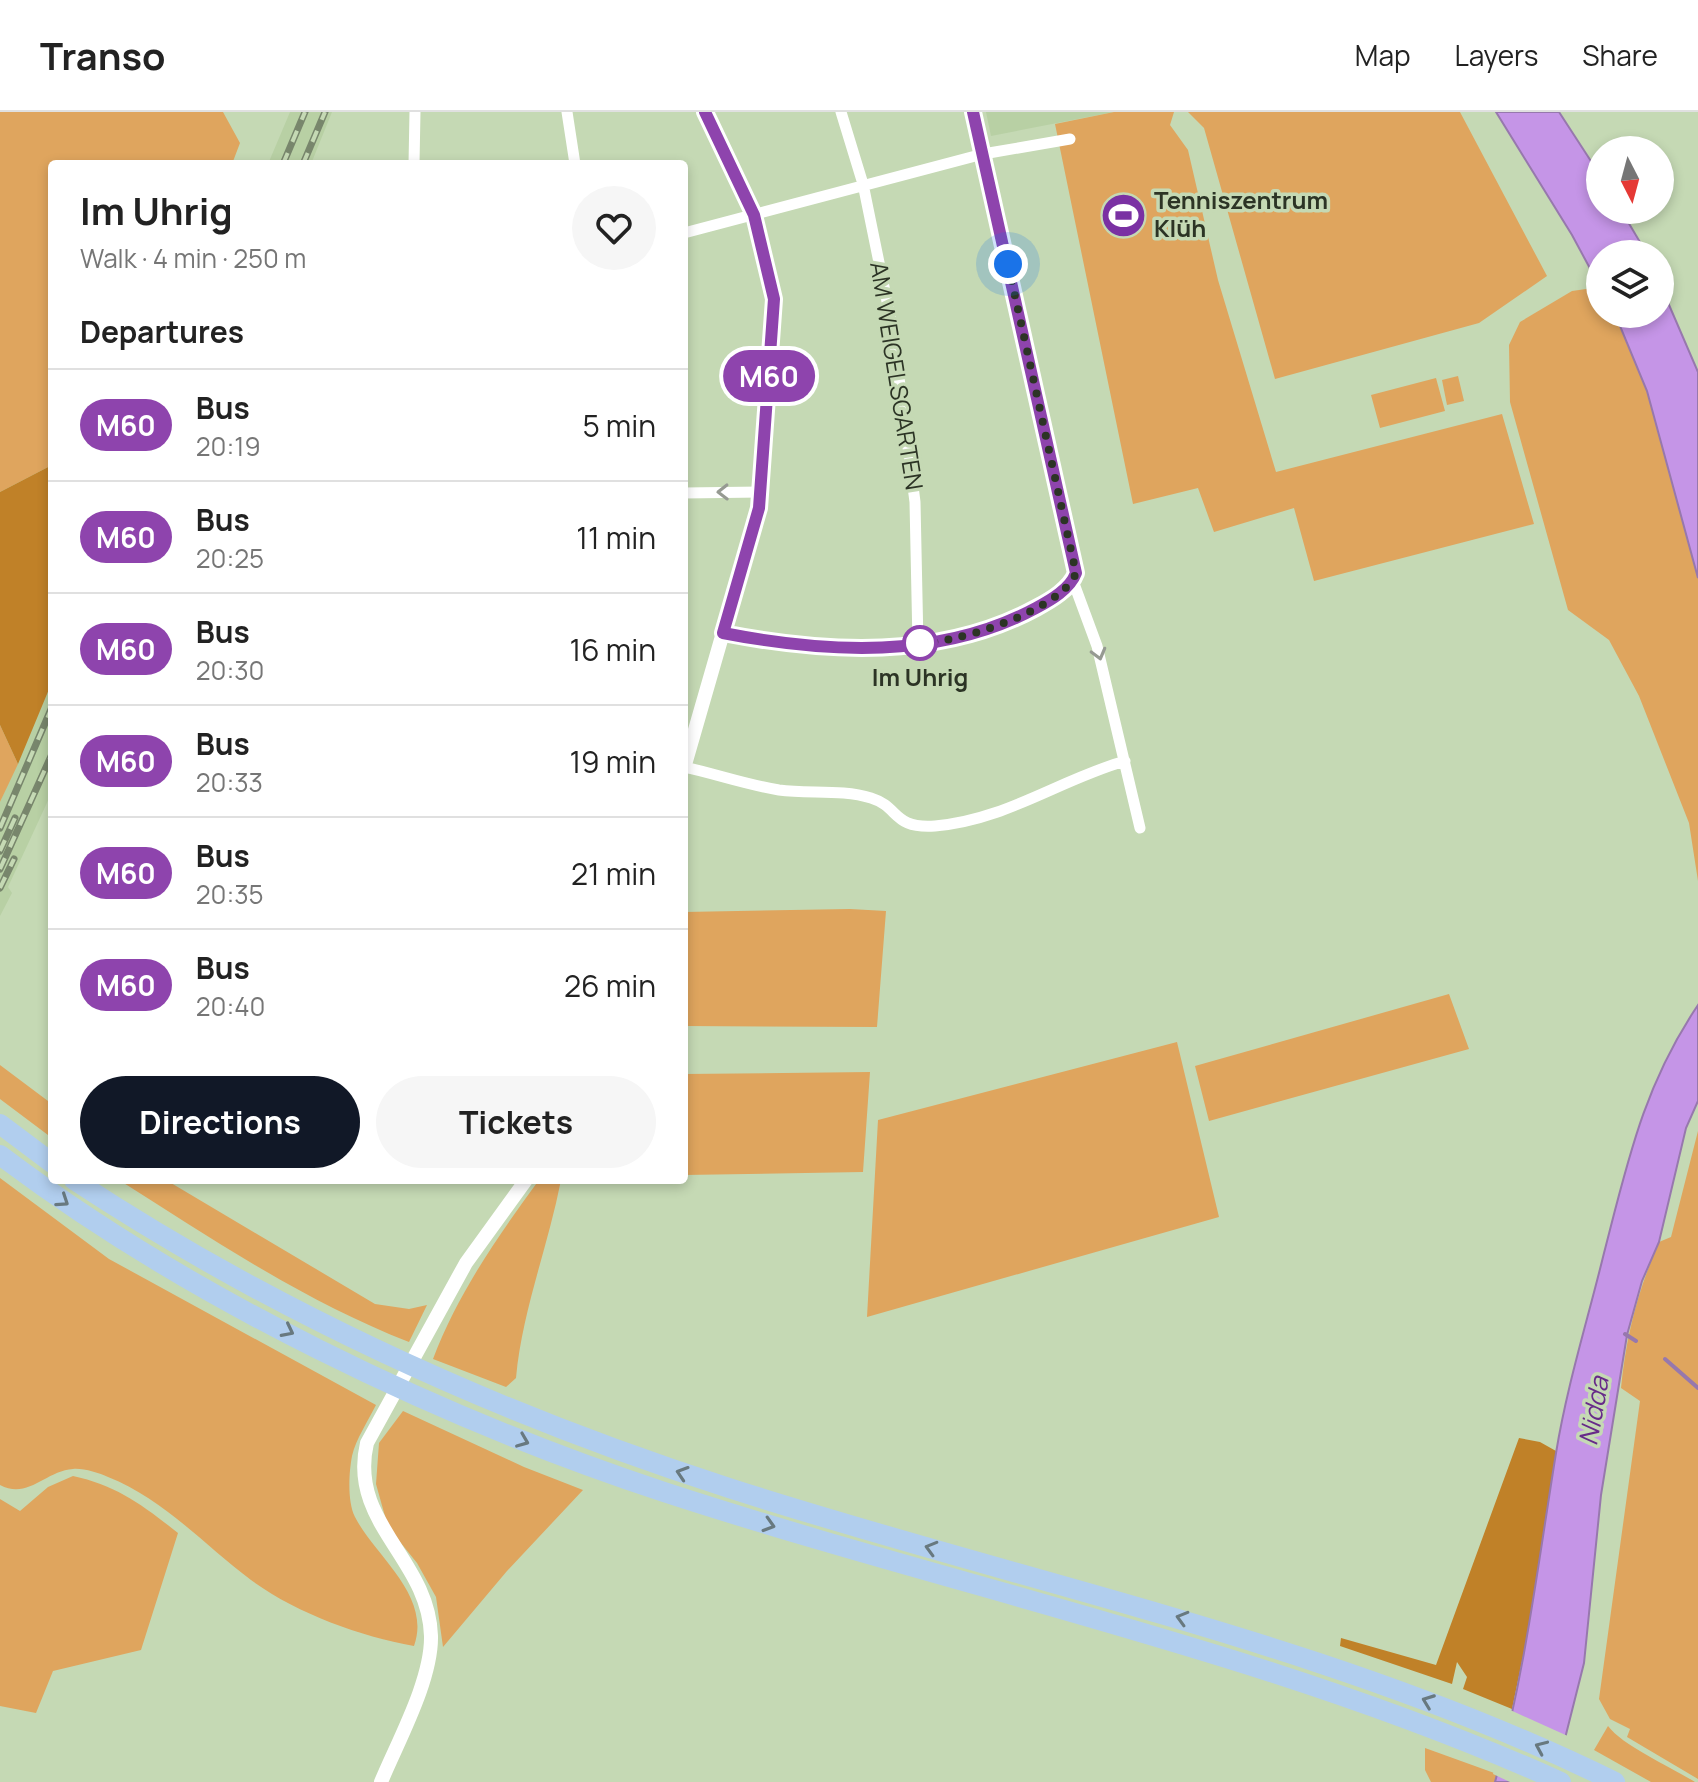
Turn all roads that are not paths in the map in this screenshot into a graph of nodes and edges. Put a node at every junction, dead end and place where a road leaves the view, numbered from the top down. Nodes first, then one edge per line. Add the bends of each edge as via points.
1 (415, 112) edge
2 (567, 112) edge
3 (705, 112) edge
4 (841, 112) edge
5 (973, 112) edge
6 (1070, 139) dead end
7 (983, 154) junction
8 (414, 160) edge
9 (574, 160) edge
10 (863, 184) junction
11 (754, 215) junction
12 (688, 232) edge
13 (761, 492) junction
14 (688, 493) edge
15 (1073, 581) junction
16 (723, 633) junction
17 (918, 644) junction
18 (688, 753) edge
19 (1125, 761) junction
20 (688, 768) edge
21 (1140, 828) dead end
22 (0, 1124) edge
23 (0, 1155) edge
24 (48, 1160) edge
25 (80, 1184) edge
26 (523, 1184) edge
27 (381, 1782) edge
28 (1561, 1782) edge
29 (1615, 1782) edge

1 - 8 street
2 - 9 street
3 - 11 street
4 - 10 street, AM WEIGELSGARTEN
5 - 7 street
6 - 7 street
7 - 10 street
7 - 15 street via 1075,558
10 - 11 street
10 - 17 street, AM WEIGELSGARTEN via 893,331 915,502
11 - 12 street
11 - 13 street via 774,299
13 -> 14 street
13 - 16 street
15 - 17 street via 1023,615
15 -> 19 street via 1097,646
16 - 17 street via 830,648
16 - 18 street
19 - 20 street via 995,814 917,827 904,824 870,797 778,790
19 - 21 street
22 - 24 highway
23 -> 28 highway via 61,1200 212,1291 387,1382 533,1444 754,1521 1224,1655 1398,1714
29 -> 25 highway via 1501,1729 1237,1634 734,1490 533,1419 289,1305
26 - 27 street via 466,1263 370,1435 364,1461 370,1505 418,1581 431,1633 426,1665

